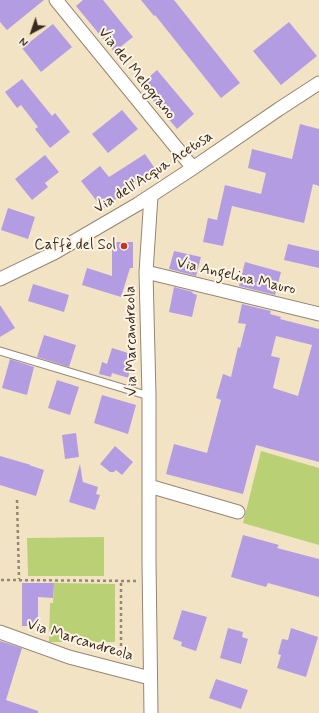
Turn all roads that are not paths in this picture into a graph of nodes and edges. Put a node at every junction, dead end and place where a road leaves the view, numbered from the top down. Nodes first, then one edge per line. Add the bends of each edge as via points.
1 (56, 0) edge
2 (319, 83) edge
3 (193, 168) junction
4 (151, 196) junction
5 (146, 272) junction
6 (0, 279) edge
7 (319, 314) edge
8 (0, 351) edge
9 (149, 396) junction
10 (150, 486) junction
11 (238, 512) dead end
12 (0, 632) edge
13 (150, 678) junction
14 (151, 713) edge

1 - 3 street, Via del Melograno
2 - 3 street, Via dell'Acqua Acetosa
3 - 4 street, Via dell'Acqua Acetosa
4 - 5 street, Via Marcandreola
4 - 6 street, Via dell'Acqua Acetosa via 54,253
5 - 7 street, Via Angelina Mauro
5 - 9 street, Via Marcandreola
8 - 9 lane
9 - 10 street, Via Marcandreola
10 - 11 street
10 - 13 street, Via Marcandreola
12 - 13 street, Via Marcandreola via 69,657
13 - 14 street, Via Marcandreola

